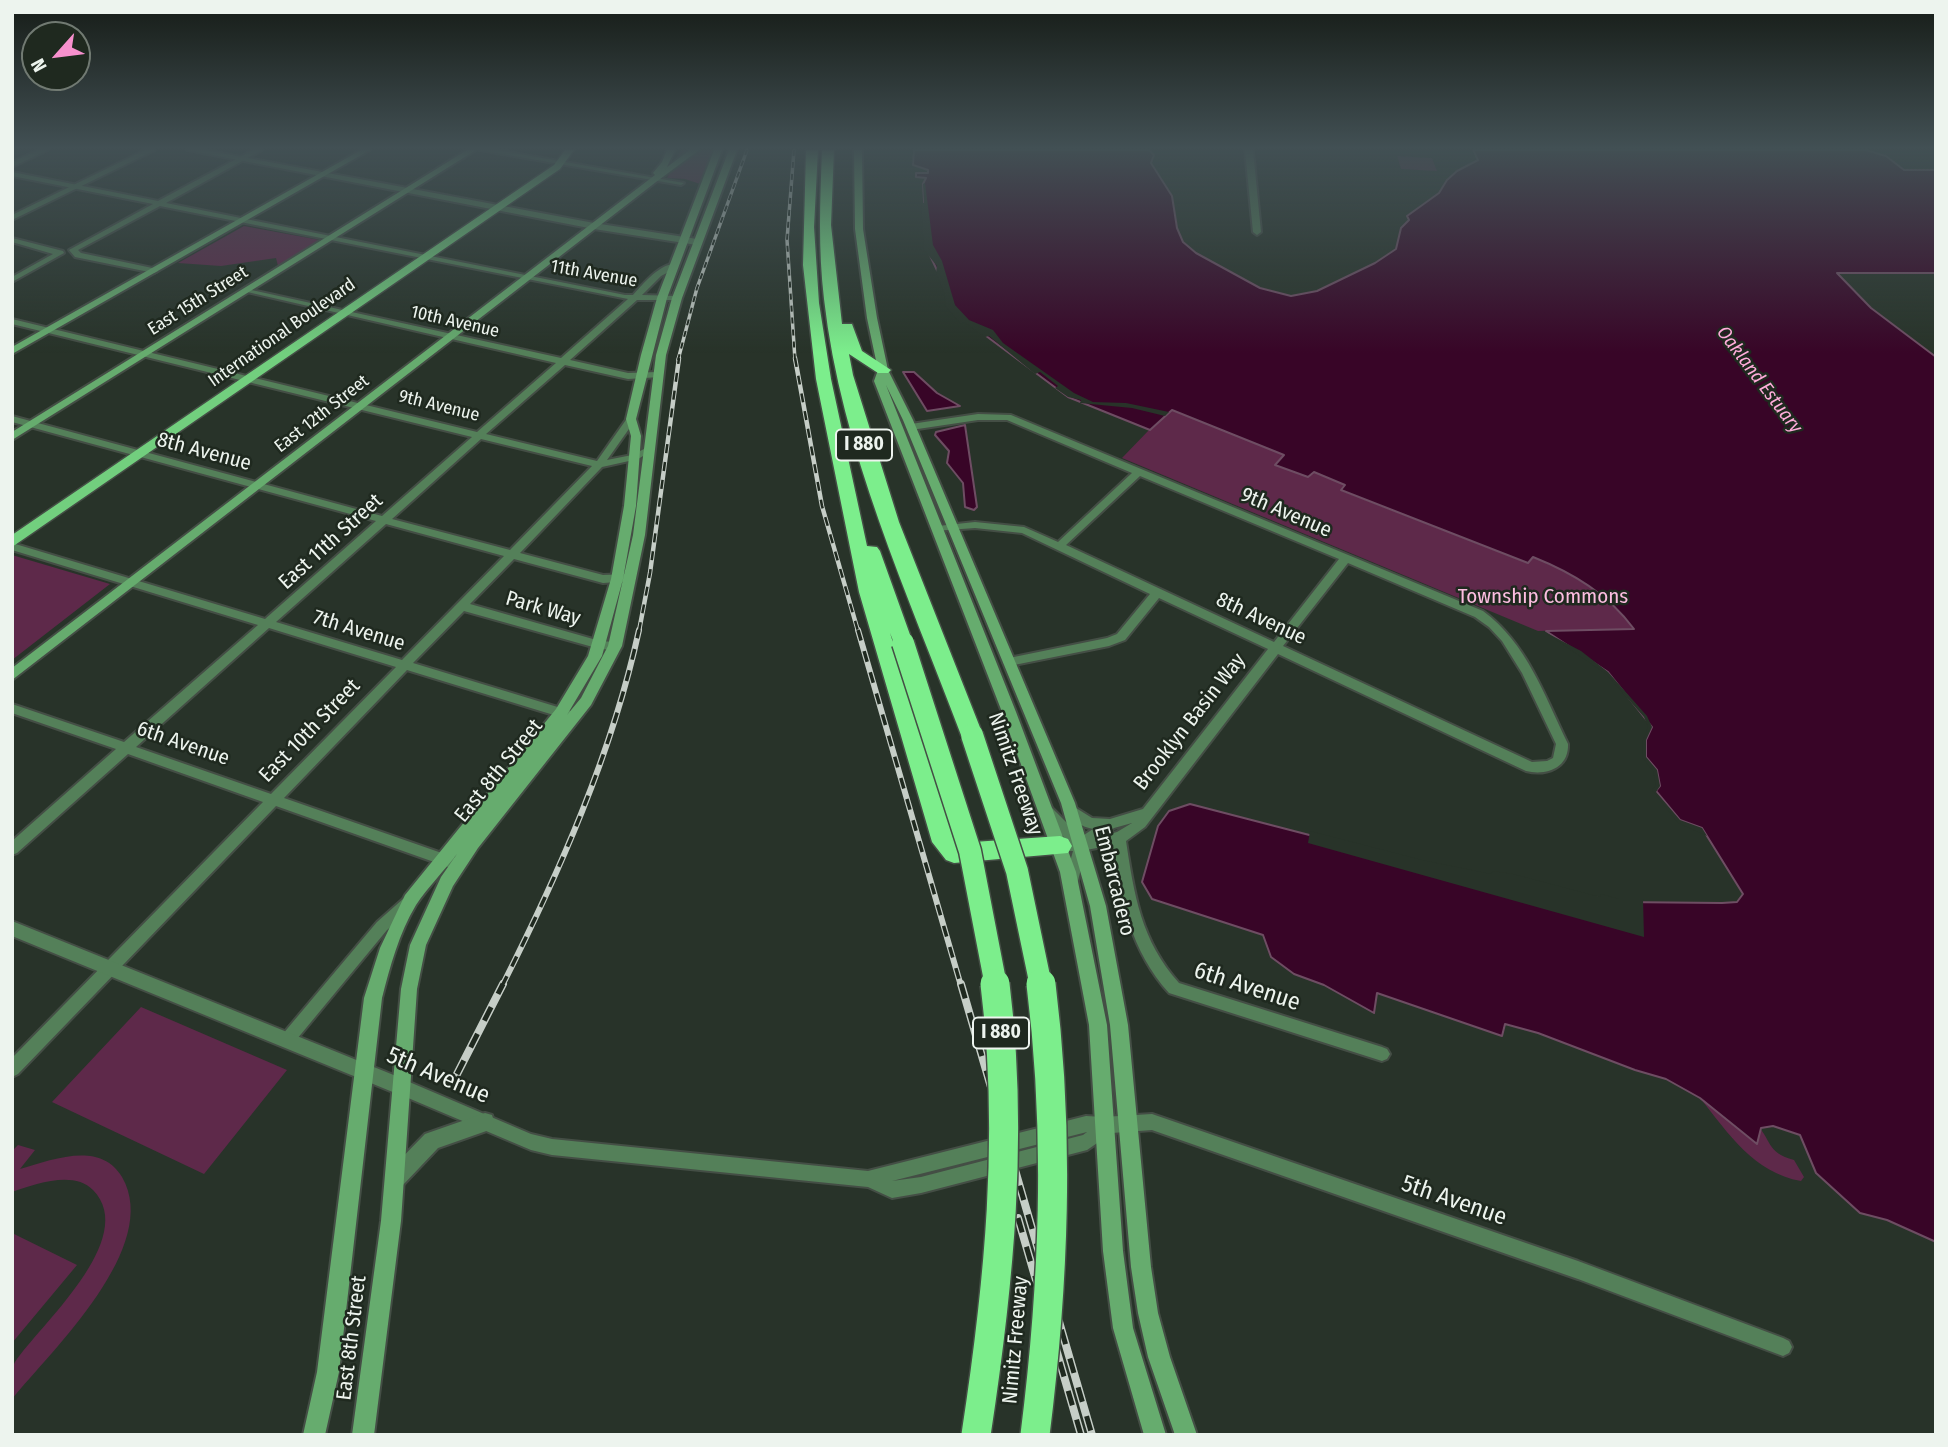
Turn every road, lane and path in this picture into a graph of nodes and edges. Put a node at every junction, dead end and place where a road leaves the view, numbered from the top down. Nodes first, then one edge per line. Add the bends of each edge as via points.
1 (132, 218) edge
2 (231, 218) edge
3 (248, 218) edge
4 (366, 218) edge
5 (484, 218) edge
6 (549, 218) edge
7 (605, 218) edge
8 (693, 218) edge
9 (707, 218) edge
10 (809, 218) edge
11 (825, 218) edge
12 (860, 218) edge
13 (1256, 218) edge
14 (244, 220) junction
15 (594, 226) junction
16 (1257, 232) dead end
17 (333, 238) junction
18 (12, 240) edge
19 (684, 242) junction
20 (697, 242) junction
21 (73, 250) joint
22 (426, 257) junction
23 (675, 265) junction
24 (154, 271) junction
25 (527, 277) junction
26 (12, 279) edge
27 (829, 281) junction
28 (247, 291) junction
29 (633, 298) junction
30 (662, 298) junction
31 (677, 298) junction
32 (344, 314) junction
33 (12, 321) edge
34 (50, 330) junction
35 (451, 337) junction
36 (852, 347) junction
37 (878, 348) junction
38 (12, 351) edge
39 (147, 354) junction
40 (563, 362) junction
41 (883, 370) junction
42 (641, 375) junction
43 (657, 375) junction
44 (249, 379) junction
45 (361, 406) junction
46 (12, 419) edge
47 (631, 419) junction
48 (32, 425) junction
49 (911, 427) junction
50 (480, 435) junction
51 (12, 437) edge
52 (837, 439) junction
53 (650, 449) junction
54 (141, 455) junction
55 (635, 457) junction
56 (599, 465) junction
57 (1139, 472) junction
58 (257, 486) junction
59 (384, 520) junction
60 (946, 528) junction
61 (12, 544) edge
62 (1059, 546) junction
63 (512, 554) junction
64 (1345, 559) junction
65 (631, 578) junction
66 (617, 579) junction
67 (133, 582) junction
68 (1158, 592) junction
69 (462, 606) junction
70 (268, 622) junction
71 (607, 645) junction
72 (1276, 647) junction
73 (1009, 662) junction
74 (404, 665) junction
75 (12, 676) edge
76 (12, 708) edge
77 (568, 714) junction
78 (128, 747) junction
79 (1560, 761) joint
80 (273, 799) junction
81 (1047, 812) junction
82 (1071, 812) junction
83 (1147, 813) junction
84 (1110, 824) junction
85 (1119, 838) junction
86 (1081, 844) junction
87 (1060, 846) junction
88 (12, 849) edge
89 (450, 861) junction
90 (1071, 885) junction
91 (411, 900) junction
92 (12, 928) edge
93 (111, 967) junction
94 (287, 1040) junction
95 (1382, 1054) dead end
96 (12, 1069) edge
97 (365, 1072) junction
98 (400, 1086) junction
99 (485, 1122) junction
100 (1130, 1122) junction
101 (1106, 1128) junction
102 (395, 1179) junction
103 (1783, 1347) dead end
104 (314, 1435) edge
105 (363, 1435) edge
106 (976, 1435) edge
107 (1035, 1435) edge
108 (1155, 1435) edge
109 (1186, 1435) edge

1 - 21 street
2 - 14 street, 11th Avenue
3 - 14 main road
4 - 17 main road, East 15th Street
5 - 22 main road, International Boulevard
6 - 15 street
7 - 15 main road, East 12th Street
8 - 19 main road, East 8th Street
9 - 20 main road, East 8th Street
10 - 52 highway, Nimitz Freeway / I 880 via 811,292
11 - 27 highway, Nimitz Freeway / I 880
12 - 37 main road, Embarcadero
13 - 16 street
14 - 17 street, 11th Avenue
14 - 24 main road
15 - 19 street
15 - 25 main road, East 12th Street
17 - 22 street, 11th Avenue
17 - 28 main road, East 15th Street
18 - 26 street via 60,253
19 - 20 street
19 - 23 main road, East 8th Street
20 - 31 main road, East 8th Street
21 - 24 street
22 - 25 street, 11th Avenue
22 - 32 main road, International Boulevard
23 - 29 street, East 11th Street
23 - 30 main road, East 8th Street
24 - 34 main road
25 - 29 street, 11th Avenue
25 - 35 main road, East 12th Street
27 - 36 highway via 842,300
27 - 107 highway, Nimitz Freeway / I 880, bridge via 841,360 862,439 1012,849 1043,995 1054,1179 1050,1288
28 - 32 street, 10th Avenue
28 - 39 main road, East 15th Street
29 - 30 street, 11th Avenue
29 - 40 street, East 11th Street
30 - 31 street, 11th Avenue
30 - 42 main road, East 8th Street
31 - 43 main road, East 8th Street
32 - 35 street, 10th Avenue
32 - 44 main road, International Boulevard
33 - 34 street, 9th Avenue
34 - 38 main road
34 - 39 street, 9th Avenue
35 - 40 street, 10th Avenue
35 - 45 main road, East 12th Street
36 - 37 highway via 863,352
36 - 41 highway via 861,359
37 - 41 main road, Embarcadero
39 - 44 street, 9th Avenue
39 - 48 main road, East 15th Street
40 - 42 street, 10th Avenue
40 - 50 street, East 11th Street
41 - 49 main road, Embarcadero
41 - 60 main road, Embarcadero via 884,396
42 - 43 street, 10th Avenue
42 - 47 main road, East 8th Street
43 - 53 main road, East 8th Street
44 - 45 street, 9th Avenue
44 - 54 main road, International Boulevard
45 - 50 street, 9th Avenue
45 - 58 main road, East 12th Street
46 - 48 street, 8th Avenue
47 - 55 main road, East 8th Street
47 - 56 street, East 10th Street
48 - 51 main road, East 15th Street
48 - 54 street, 8th Avenue
49 - 57 street, 9th Avenue via 978,417 1008,418
49 - 60 main road, Embarcadero
50 - 56 street, 9th Avenue
50 - 59 street, East 11th Street
52 - 87 highway via 862,565 943,842 954,853
52 - 106 highway, Nimitz Freeway / I 880, bridge via 972,858 988,929 999,1010 1003,1202
53 - 55 street, 9th Avenue
53 - 65 main road, East 8th Street
54 - 58 street, 8th Avenue
54 - 61 main road, International Boulevard
55 - 56 street, 9th Avenue
55 - 66 main road, East 8th Street
56 - 63 street, East 10th Street
57 - 62 street
57 - 64 street, 9th Avenue
58 - 59 street, 8th Avenue
58 - 67 main road, East 12th Street
59 - 63 street, 8th Avenue
59 - 70 street, East 11th Street
60 - 62 street, 8th Avenue via 1014,528
60 - 73 main road, Embarcadero
60 - 81 main road, Embarcadero
61 - 67 street, 7th Avenue
62 - 68 street, 8th Avenue
63 - 66 street, 8th Avenue
63 - 69 street, East 10th Street
64 - 72 street, Brooklyn Basin Way
64 - 79 street, 9th Avenue via 1479,614 1499,627 1562,744
65 - 66 street, 8th Avenue
65 - 71 main road, East 8th Street
66 - 71 main road, East 8th Street
67 - 70 street, 7th Avenue
67 - 75 main road, East 12th Street
68 - 72 street, 8th Avenue
68 - 73 street via 1121,636 1109,642
69 - 71 street, Park Way
69 - 74 street, East 10th Street
70 - 74 street, 7th Avenue
70 - 78 street, East 11th Street
71 - 77 main road, East 8th Street via 595,687
72 - 79 street, 8th Avenue via 1530,767
72 - 83 street, Brooklyn Basin Way
73 - 82 main road, Embarcadero
74 - 77 street, 7th Avenue
74 - 80 street, East 10th Street
76 - 78 street, 6th Avenue
77 - 89 main road, East 8th Street
78 - 80 street, 6th Avenue
78 - 88 street, East 11th Street
80 - 89 street, 6th Avenue
80 - 93 street, East 10th Street
81 - 86 street
81 - 87 main road, Embarcadero
82 - 84 street via 1090,822
82 - 86 main road, Embarcadero
83 - 84 street, Brooklyn Basin Way
83 - 85 street, Brooklyn Basin Way via 1142,825
84 - 86 street, Brooklyn Basin Way
85 - 86 street, Brooklyn Basin Way
85 - 95 street, 6th Avenue via 1127,897 1156,971 1174,988
86 - 87 street, Brooklyn Basin Way
86 - 90 street
86 - 100 main road, Embarcadero via 1110,967
87 - 90 main road, Embarcadero
89 - 91 main road, East 8th Street
89 - 98 main road, East 8th Street via 418,945
90 - 101 main road, Embarcadero via 1098,1025
91 - 94 street, East 8th Street via 382,926
91 - 97 main road, East 8th Street via 380,970
92 - 93 street, 5th Avenue
93 - 94 street, 5th Avenue
93 - 96 street, East 10th Street
94 - 97 street, 5th Avenue
97 - 98 street, 5th Avenue
97 - 104 main road, East 8th Street via 328,1372
98 - 99 street, 5th Avenue
98 - 102 main road, East 8th Street
99 - 101 street, 5th Avenue via 552,1147 868,1179 892,1190 1087,1142
99 - 102 street via 432,1141
100 - 101 street, 5th Avenue
100 - 103 street, 5th Avenue via 1157,1124 1578,1270
100 - 109 main road, Embarcadero via 1148,1313
101 - 108 main road, Embarcadero via 1123,1328
102 - 105 main road, East 8th Street

